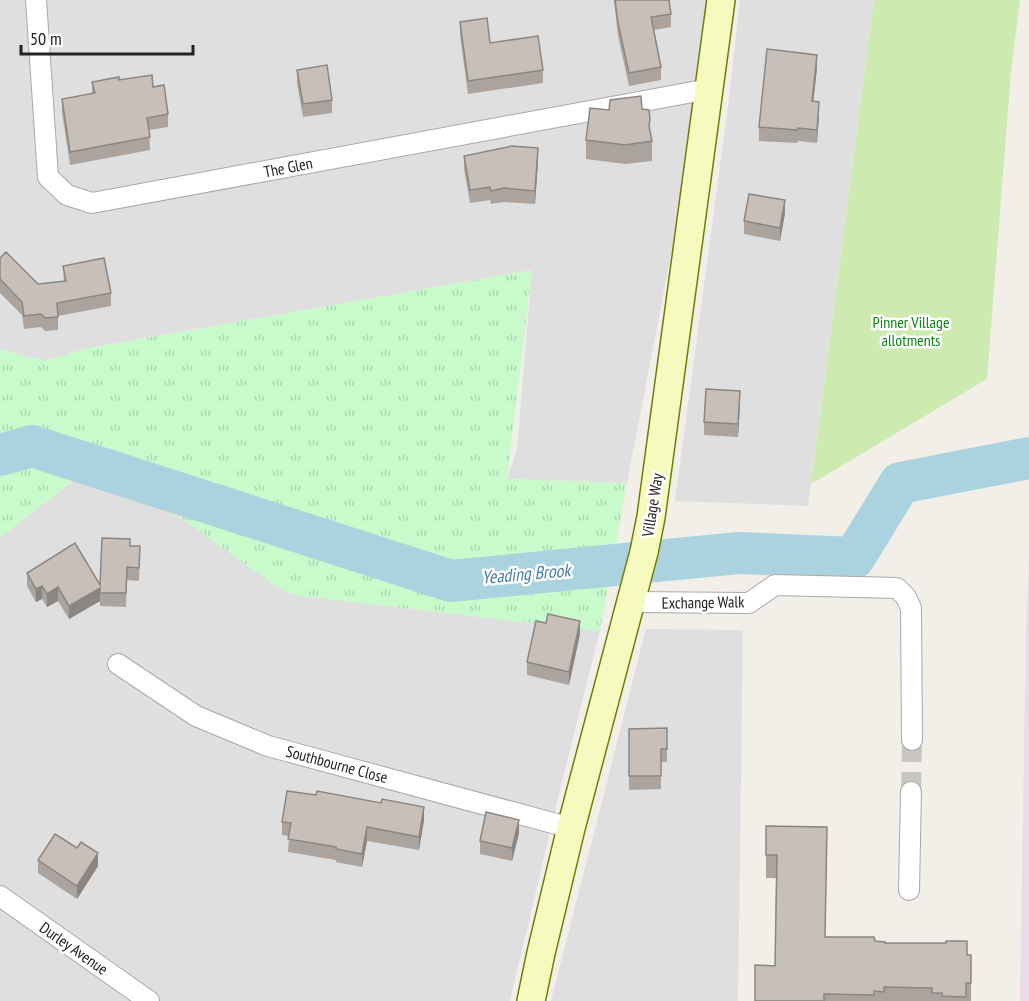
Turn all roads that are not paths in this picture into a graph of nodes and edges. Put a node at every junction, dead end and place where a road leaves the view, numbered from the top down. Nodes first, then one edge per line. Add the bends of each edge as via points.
1 (36, 0) edge
2 (721, 0) edge
3 (709, 89) junction
4 (630, 602) junction
5 (118, 664) dead end
6 (912, 740) tunnel mouth
7 (911, 792) tunnel mouth
8 (571, 828) junction
9 (909, 890) dead end
10 (0, 896) edge
11 (149, 1001) edge
12 (531, 1001) edge

1 - 3 street, The Glen via 48,177 68,195 92,203
2 - 3 street, Village Way
3 - 4 street, Village Way via 651,517
4 - 6 street, Exchange Walk via 749,603 774,585 897,588 911,608
4 - 8 street, Village Way
5 - 8 street, Southbourne Close via 196,716 268,746
7 - 9 street
8 - 12 street, Village Way
10 - 11 street, Durley Avenue

